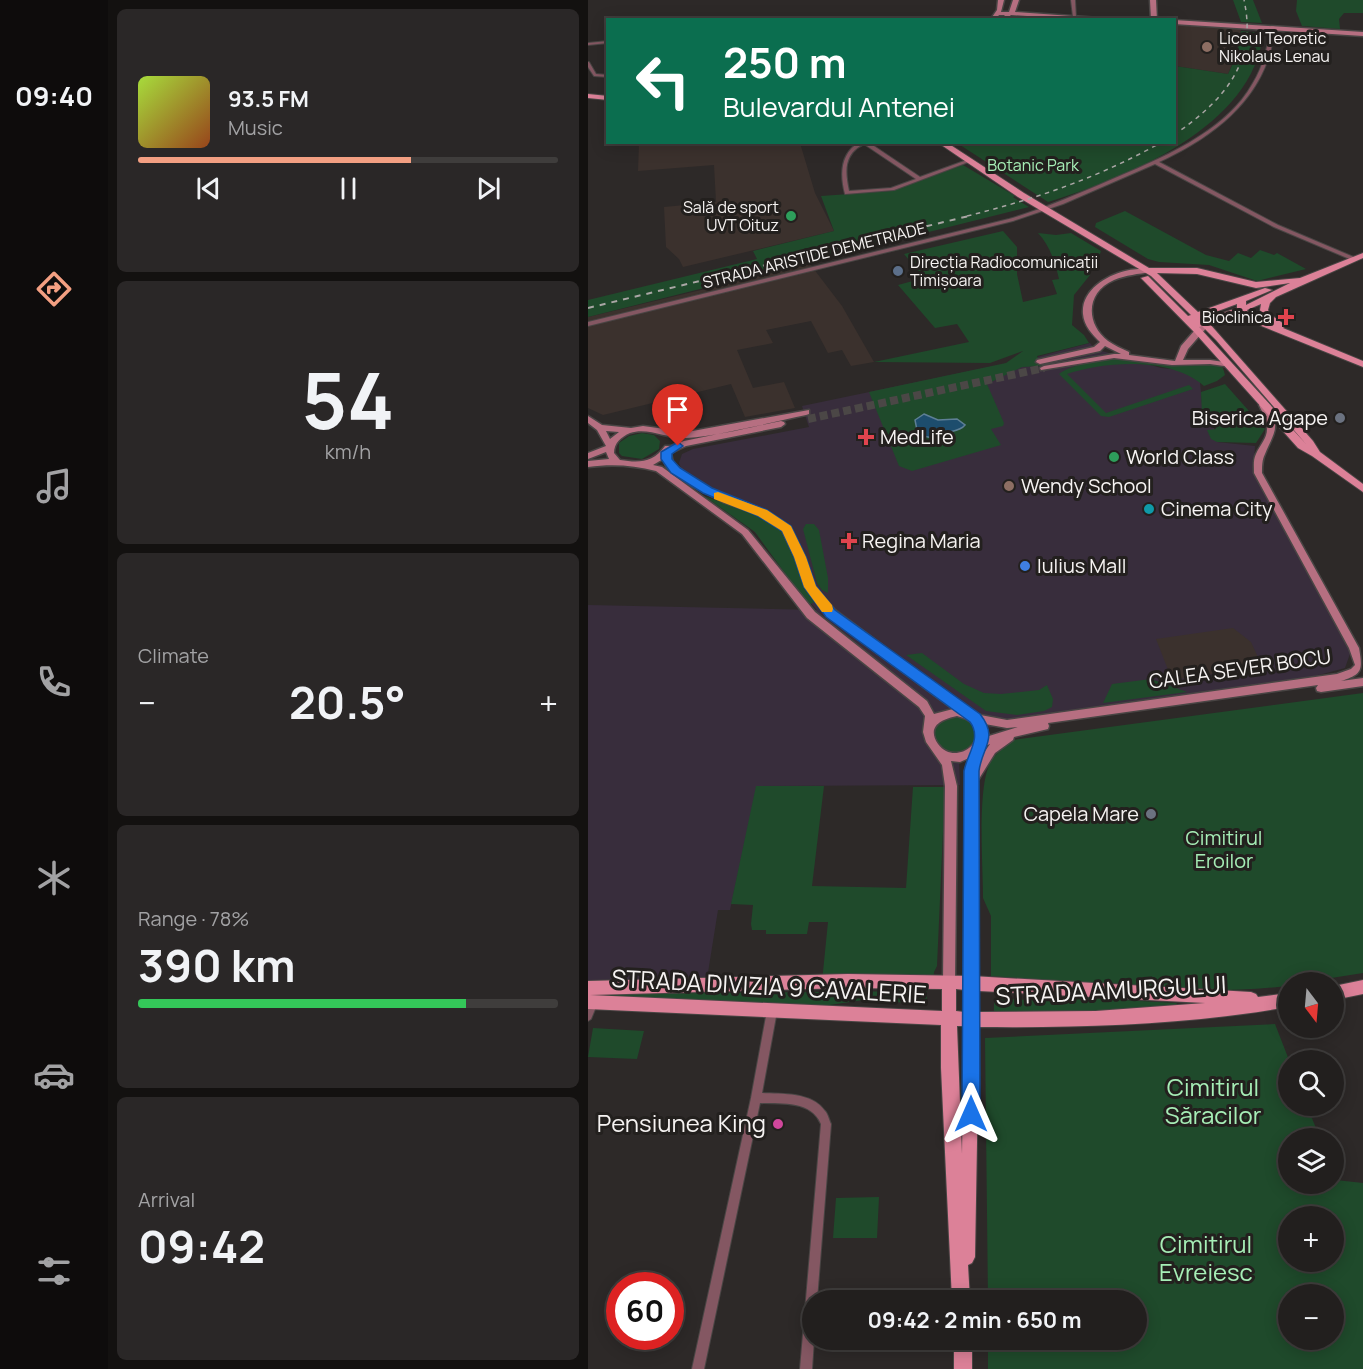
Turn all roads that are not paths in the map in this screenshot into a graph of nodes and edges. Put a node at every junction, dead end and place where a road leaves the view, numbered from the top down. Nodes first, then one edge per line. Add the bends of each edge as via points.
1 (1001, 0) edge
2 (1016, 0) edge
3 (1073, 0) edge
4 (1153, 0) edge
5 (998, 13) junction
6 (1010, 14) junction
7 (1075, 17) junction
8 (994, 18) edge
9 (1005, 18) edge
10 (1084, 18) edge
11 (1154, 18) edge
12 (1176, 22) edge
13 (1273, 28) junction
14 (1363, 36) edge
15 (606, 44) edge
16 (588, 46) edge
17 (588, 63) edge
18 (606, 76) edge
19 (588, 95) edge
20 (606, 98) edge
21 (861, 144) edge
22 (867, 144) edge
23 (943, 144) edge
24 (969, 160) junction
25 (1157, 163) junction
26 (918, 179) junction
27 (1045, 209) junction
28 (1121, 254) junction
29 (1363, 255) edge
30 (1354, 259) junction
31 (1136, 270) junction
32 (1148, 270) junction
33 (1312, 276) junction
34 (1229, 279) junction
35 (1297, 280) junction
36 (1274, 295) junction
37 (1245, 308) junction
38 (1193, 319) junction
39 (588, 324) edge
40 (1281, 326) junction
41 (1202, 327) junction
42 (1104, 342) junction
43 (1312, 342) junction
44 (1132, 357) junction
45 (1178, 363) junction
46 (1363, 364) edge
47 (1228, 365) junction
48 (1263, 405) junction
49 (588, 419) edge
50 (600, 428) junction
51 (630, 430) junction
52 (665, 434) junction
53 (610, 447) junction
54 (667, 451) junction
55 (1316, 454) junction
56 (588, 456) edge
57 (617, 462) junction
58 (588, 465) edge
59 (643, 465) junction
60 (1363, 489) edge
61 (1361, 666) edge
62 (1363, 682) edge
63 (973, 717) junction
64 (929, 728) junction
65 (1019, 730) junction
66 (980, 744) junction
67 (938, 752) junction
68 (971, 784) junction
69 (948, 982) junction
70 (972, 982) junction
71 (1363, 987) edge
72 (1344, 991) edge
73 (1278, 999) edge
74 (1278, 1000) edge
75 (589, 1002) edge
76 (772, 1011) junction
77 (948, 1018) junction
78 (971, 1019) junction
79 (756, 1098) junction
80 (961, 1290) edge
81 (962, 1290) edge
82 (963, 1350) edge
83 (698, 1369) edge
84 (806, 1369) edge
85 (963, 1369) edge

1 - 5 main road
2 - 6 main road
3 - 7 street
4 - 11 main road
5 - 6 main road
5 - 8 main road
6 - 7 main road
6 - 9 main road
7 - 10 main road
12 - 13 main road
13 - 14 main road
13 - 25 street, STRADA ARISTIDE DEMETRIADE via 1264,69 1246,98 1203,137
15 - 16 street
17 - 18 street via 595,75
19 - 20 main road
21 - 26 street via 849,152 844,162 847,193 886,190
22 - 26 street
23 - 24 main road
24 - 26 street
24 - 27 main road
25 - 27 street, STRADA ARISTIDE DEMETRIADE
25 - 30 street via 1314,243
27 - 28 main road
27 - 39 street, STRADA ARISTIDE DEMETRIADE via 954,235
28 - 31 main road
28 - 32 main road
29 - 30 main road
30 - 33 main road
31 - 32 main road
31 - 38 main road
31 - 42 main road via 1108,280 1089,296 1088,322
32 - 34 main road via 1197,271
32 - 38 main road
33 - 35 main road
33 - 36 main road
34 - 35 main road via 1258,285
34 - 37 main road via 1239,289
35 - 37 main road
36 - 37 main road
36 - 40 main road via 1264,310
37 - 38 main road
37 - 40 main road
37 - 41 main road
37 - 43 main road
38 - 41 main road
40 - 43 main road
41 - 45 main road via 1184,348
41 - 47 main road
41 - 55 main road via 1264,389
42 - 44 main road
42 - 44 main road via 1097,350 1042,365 1108,356
43 - 46 main road
44 - 45 main road
45 - 47 main road
47 - 48 main road
48 - 55 main road via 1301,446
48 - 61 main road, CALEA SEVER BOCU via 1274,430 1260,453 1258,473
49 - 50 main road
50 - 51 main road
50 - 53 main road
51 - 52 main road via 650,428
51 - 53 main road via 617,437
52 - 54 main road via 670,442
52 - 54 main road via 687,435 807,415
53 - 56 main road
53 - 57 main road via 611,457
54 - 59 main road
54 - 63 main road via 669,464 690,481 763,513 786,528 810,587 831,613
55 - 60 main road
57 - 58 main road
57 - 59 main road
59 - 64 main road via 659,469 746,532 821,625 923,704 930,716
61 - 63 main road, CALEA SEVER BOCU via 1338,678 1015,723
62 - 65 main road, CALEA SEVER BOCU
63 - 64 main road via 948,713
63 - 66 main road via 983,730
64 - 67 main road via 930,743
65 - 66 main road, CALEA SEVER BOCU
65 - 68 main road via 991,750
66 - 67 main road via 961,756
66 - 68 main road via 973,761
67 - 69 main road via 947,764 951,786
68 - 70 main road
69 - 70 main road, STRADA DIVIZIA 9 CAVALERIE
69 - 75 main road, STRADA DIVIZIA 9 CAVALERIE via 848,981
69 - 77 main road
70 - 73 main road, STRADA AMURGULUI
70 - 78 main road
71 - 72 main road
74 - 78 main road, STRADA AMURGULUI via 1168,1016
75 - 76 main road, STRADA DIVIZIA 9 CAVALERIE
76 - 77 main road, STRADA DIVIZIA 9 CAVALERIE
76 - 79 street
77 - 78 main road, STRADA AMURGULUI
77 - 80 main road
78 - 81 main road
79 - 83 street
79 - 84 street via 806,1102 816,1106 826,1124
82 - 85 main road

